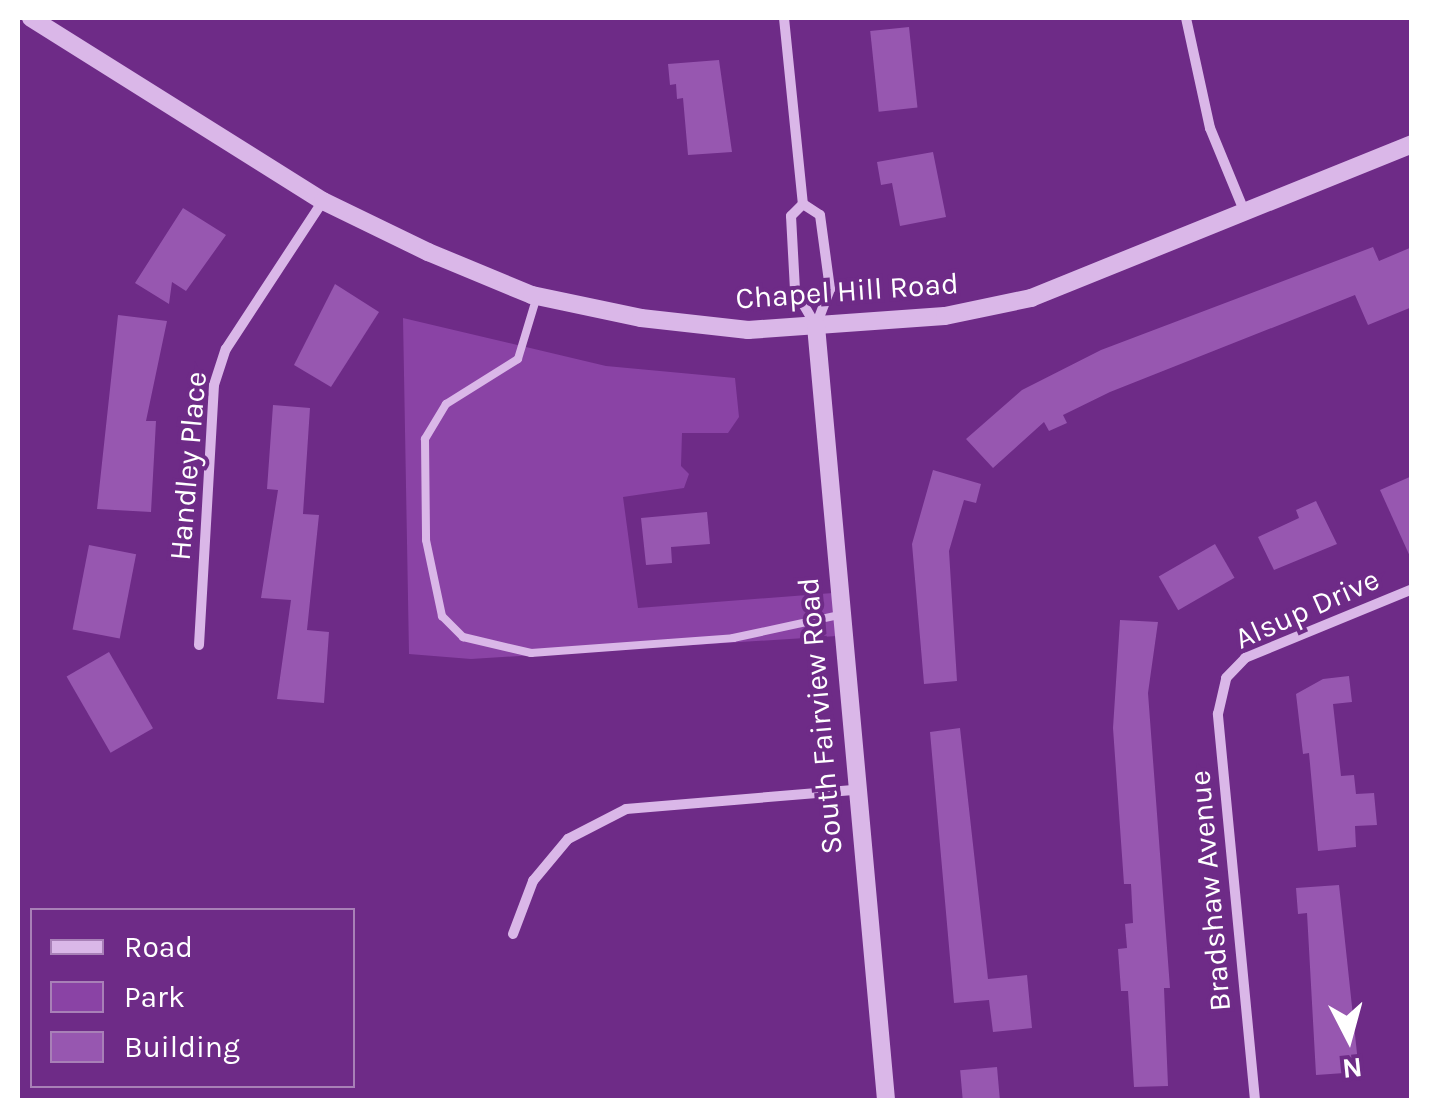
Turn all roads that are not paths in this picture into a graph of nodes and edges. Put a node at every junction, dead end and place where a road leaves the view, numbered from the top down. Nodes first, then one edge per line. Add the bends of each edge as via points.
1 (31, 18) edge
2 (784, 18) edge
3 (1186, 18) edge
4 (1412, 144) edge
5 (323, 200) junction
6 (803, 204) junction
7 (1245, 213) junction
8 (537, 296) junction
9 (816, 326) junction
10 (1412, 590) edge
11 (839, 615) junction
12 (199, 645) dead end
13 (1226, 678) joint
14 (853, 790) junction
15 (512, 934) dead end
16 (886, 1100) edge
17 (1255, 1100) edge

1 - 5 street, Chapel Hill Road
2 - 6 street
3 - 7 street via 1210,128
4 - 7 street, Chapel Hill Road
5 - 8 street, Chapel Hill Road
5 - 12 street, Handley Place via 226,348 214,385
6 - 9 street via 791,216 795,290
6 - 9 street via 820,215 830,290
7 - 9 street, Chapel Hill Road via 1031,298 945,316
8 - 9 street, Chapel Hill Road via 641,318 748,330
8 - 11 lane via 518,359 446,404 424,439 426,540 442,616 474,642 531,653 733,638
9 - 11 street, South Fairview Road
10 - 13 street, Alsup Drive via 1245,658
11 - 14 street, South Fairview Road
13 - 17 street, Bradshaw Avenue via 1218,714
14 - 15 street via 626,809 568,839 533,881
14 - 16 street, South Fairview Road

